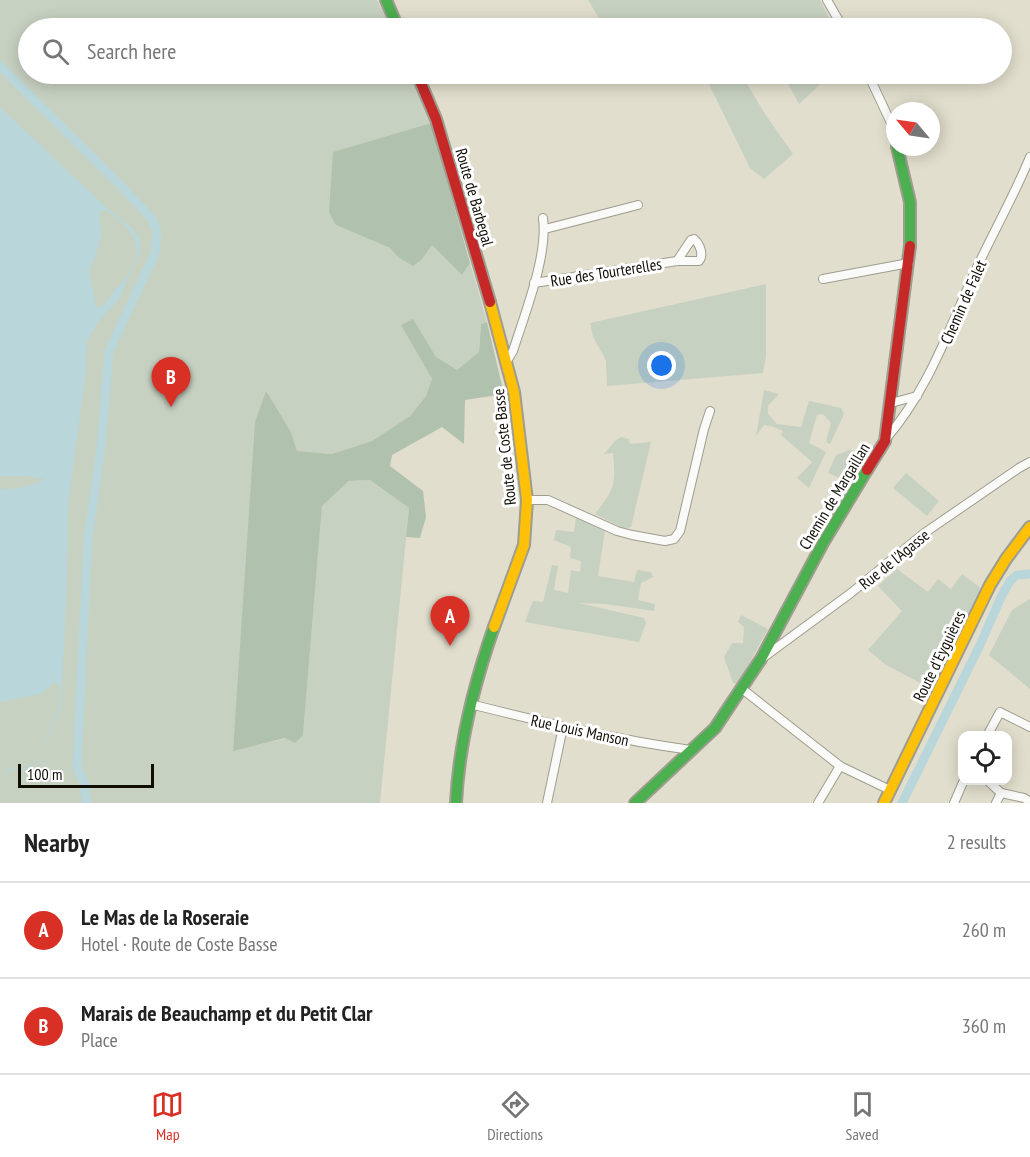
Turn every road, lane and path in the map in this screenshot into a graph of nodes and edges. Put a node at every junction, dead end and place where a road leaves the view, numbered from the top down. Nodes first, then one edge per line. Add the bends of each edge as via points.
1 (386, 0) edge
2 (826, 0) edge
3 (394, 18) edge
4 (837, 18) edge
5 (421, 84) edge
6 (873, 84) edge
7 (886, 112) edge
8 (899, 156) edge
9 (1030, 157) edge
10 (638, 205) dead end
11 (543, 218) dead end
12 (545, 229) junction
13 (677, 261) dead end
14 (909, 263) junction
15 (823, 279) dead end
16 (534, 283) junction
17 (497, 331) joint
18 (507, 361) junction
19 (917, 396) junction
20 (891, 403) junction
21 (710, 411) dead end
22 (885, 441) junction
23 (1030, 462) edge
24 (527, 500) junction
25 (1030, 527) edge
26 (761, 659) junction
27 (741, 688) junction
28 (470, 704) junction
29 (563, 727) junction
30 (1030, 727) edge
31 (989, 731) edge
32 (691, 750) junction
33 (840, 766) junction
34 (962, 785) edge
35 (992, 785) edge
36 (891, 790) junction
37 (1001, 793) junction
38 (1028, 797) edge
39 (456, 803) edge
40 (547, 803) edge
41 (635, 803) edge
42 (818, 803) edge
43 (884, 803) edge
44 (954, 803) edge
45 (996, 803) edge

1 - 3 street
2 - 4 street
5 - 17 street, Route de Barbegal via 436,119
6 - 7 street
8 - 14 street, Chemin de Margaillan via 910,202
9 - 19 street, Chemin de Falet
10 - 12 street
11 - 12 street
12 - 16 street
13 - 16 street, Rue des Tourterelles
14 - 15 street
14 - 20 street, Chemin de Margaillan
16 - 18 street
17 - 18 street, Route de Coste Basse
18 - 24 street, Route de Coste Basse
19 - 20 street
19 - 22 street, Chemin de Falet
20 - 22 street, Chemin de Margaillan
21 - 24 street via 680,531 674,539 632,535 548,500
22 - 26 street, Chemin de Margaillan via 823,543
23 - 26 street, Rue de l'Agasse via 923,534
24 - 28 street, Route de Coste Basse via 524,545
25 - 36 street, Route d'Eyguières via 990,585
26 - 27 street, Chemin de Margaillan
27 - 32 street, Chemin de Margaillan via 715,728
27 - 33 street
28 - 29 street, Rue Louis Manson
28 - 39 street, Route de Coste Basse via 461,746
29 - 32 street, Rue Louis Manson
29 - 40 street
30 - 31 street via 1000,712
32 - 41 street, Chemin de Margaillan
33 - 36 street
33 - 42 street
34 - 44 street
35 - 37 street
36 - 43 street, Route d'Eyguières
37 - 38 street
37 - 45 street

